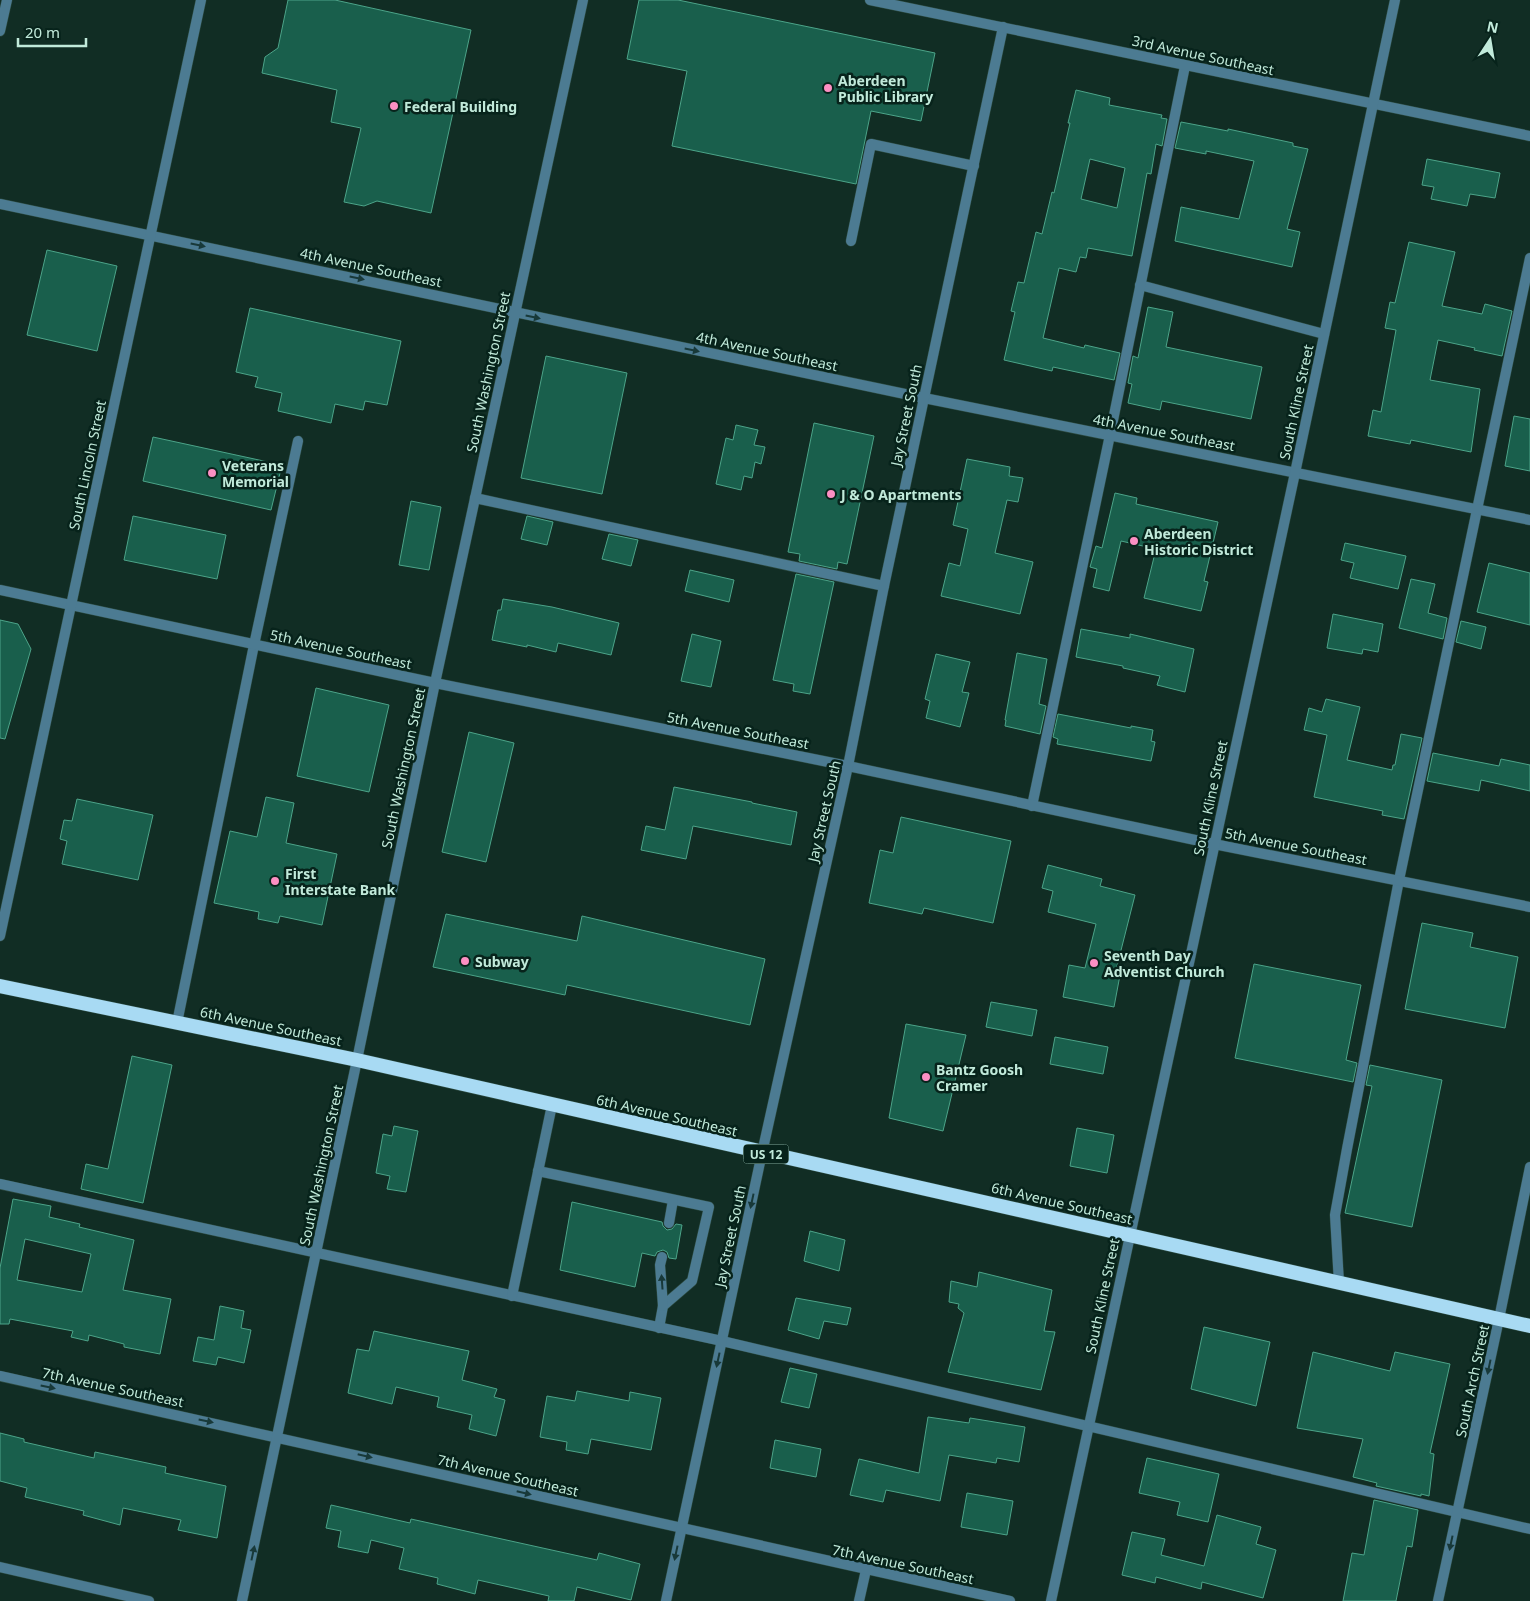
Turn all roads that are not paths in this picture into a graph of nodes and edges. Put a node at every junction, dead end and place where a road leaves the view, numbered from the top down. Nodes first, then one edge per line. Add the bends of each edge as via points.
1 (6, 0) edge
2 (201, 0) edge
3 (583, 0) edge
4 (870, 0) edge
5 (1395, 0) edge
6 (1003, 27) junction
7 (0, 31) edge
8 (1185, 66) junction
9 (1373, 104) junction
10 (1530, 136) edge
11 (974, 166) junction
12 (0, 204) edge
13 (151, 234) junction
14 (851, 241) dead end
15 (1530, 258) edge
16 (1140, 285) junction
17 (514, 313) junction
18 (1324, 334) junction
19 (924, 398) junction
20 (1110, 435) junction
21 (298, 441) dead end
22 (1295, 472) junction
23 (475, 498) junction
24 (1477, 508) junction
25 (1530, 520) edge
26 (884, 586) junction
27 (0, 590) edge
28 (71, 605) junction
29 (254, 645) junction
30 (435, 682) junction
31 (848, 766) junction
32 (1032, 806) junction
33 (1214, 844) junction
34 (1399, 880) junction
35 (1530, 907) edge
36 (0, 936) edge
37 (0, 986) edge
38 (178, 1023) junction
39 (357, 1060) junction
40 (552, 1105) junction
41 (762, 1153) junction
42 (1530, 1167) edge
43 (538, 1172) junction
44 (0, 1184) edge
45 (1528, 1190) edge
46 (674, 1200) junction
47 (669, 1223) dead end
48 (1130, 1235) junction
49 (317, 1254) junction
50 (662, 1257) dead end
51 (1339, 1283) junction
52 (512, 1296) junction
53 (663, 1306) junction
54 (1499, 1319) junction
55 (1530, 1326) edge
56 (659, 1328) junction
57 (722, 1341) junction
58 (0, 1376) edge
59 (1088, 1427) junction
60 (278, 1437) junction
61 (1457, 1512) junction
62 (681, 1528) junction
63 (1530, 1529) edge
64 (0, 1567) edge
65 (866, 1570) junction
66 (149, 1601) edge
67 (242, 1601) edge
68 (666, 1601) edge
69 (859, 1601) edge
70 (1010, 1601) edge
71 (1051, 1601) edge
72 (1438, 1601) edge

1 - 7 street
2 - 13 street, South Lincoln Street
3 - 17 street, South Washington Street
4 - 6 street, 3rd Avenue Southeast
5 - 9 street, South Kline Street
6 - 8 street, 3rd Avenue Southeast
6 - 11 street, Jay Street South
8 - 9 street, 3rd Avenue Southeast
8 - 16 street
9 - 10 street, 3rd Avenue Southeast
9 - 18 street, South Kline Street
11 - 14 street via 872,144
11 - 19 street, Jay Street South
12 - 13 street, 4th Avenue Southeast
13 -> 17 street, 4th Avenue Southeast
13 - 28 street, South Lincoln Street
15 - 24 street
16 - 18 street
16 - 20 street
17 -> 19 street, 4th Avenue Southeast
17 - 23 street, South Washington Street
18 - 22 street, South Kline Street
19 - 20 street, 4th Avenue Southeast
19 - 26 street, Jay Street South
20 - 22 street, 4th Avenue Southeast
20 - 32 street
21 - 29 street
22 - 24 street, 4th Avenue Southeast
22 - 33 street, South Kline Street
23 - 26 street
23 - 30 street, South Washington Street
24 - 25 street, 4th Avenue Southeast
24 - 34 street
26 - 31 street, Jay Street South
27 - 28 street, 5th Avenue Southeast
28 - 29 street, 5th Avenue Southeast
28 - 36 street, South Lincoln Street
29 - 30 street, 5th Avenue Southeast
29 - 38 street
30 - 31 street, 5th Avenue Southeast
30 - 39 street, South Washington Street
31 - 32 street, 5th Avenue Southeast
31 - 41 street, Jay Street South
32 - 33 street, 5th Avenue Southeast
33 - 34 street, 5th Avenue Southeast
33 - 48 street, South Kline Street
34 - 35 street, 5th Avenue Southeast
34 - 51 street via 1335,1215
37 - 38 highway, 6th Avenue Southeast / US 12
38 - 39 highway, 6th Avenue Southeast / US 12
39 - 40 highway, 6th Avenue Southeast / US 12
39 - 49 street, South Washington Street
40 - 41 highway, 6th Avenue Southeast / US 12
40 - 43 street
41 - 48 highway, 6th Avenue Southeast / US 12
41 -> 57 street, Jay Street South
42 - 45 street, South Arch Street
43 - 46 street
43 - 52 street
44 - 49 street
45 - 54 street, South Arch Street
46 - 47 street
46 - 53 street via 709,1207 692,1281
48 - 51 highway, 6th Avenue Southeast / US 12
48 - 59 street, South Kline Street
49 - 52 street
49 - 60 street, South Washington Street
53 -> 50 street
51 - 54 highway, 6th Avenue Southeast / US 12
52 - 56 street
53 - 56 street
54 - 55 highway, 6th Avenue Southeast / US 12
54 -> 61 street, South Arch Street
56 - 57 street
57 - 59 street
57 -> 62 street, Jay Street South
58 -> 60 street, 7th Avenue Southeast
59 - 61 street
59 - 71 street, South Kline Street
60 -> 62 street, 7th Avenue Southeast
67 -> 60 street, South Washington Street
61 - 63 street
61 -> 72 street, South Arch Street
62 - 65 street, 7th Avenue Southeast
62 -> 68 street, Jay Street South
64 - 66 street
65 - 69 street
65 - 70 street, 7th Avenue Southeast

